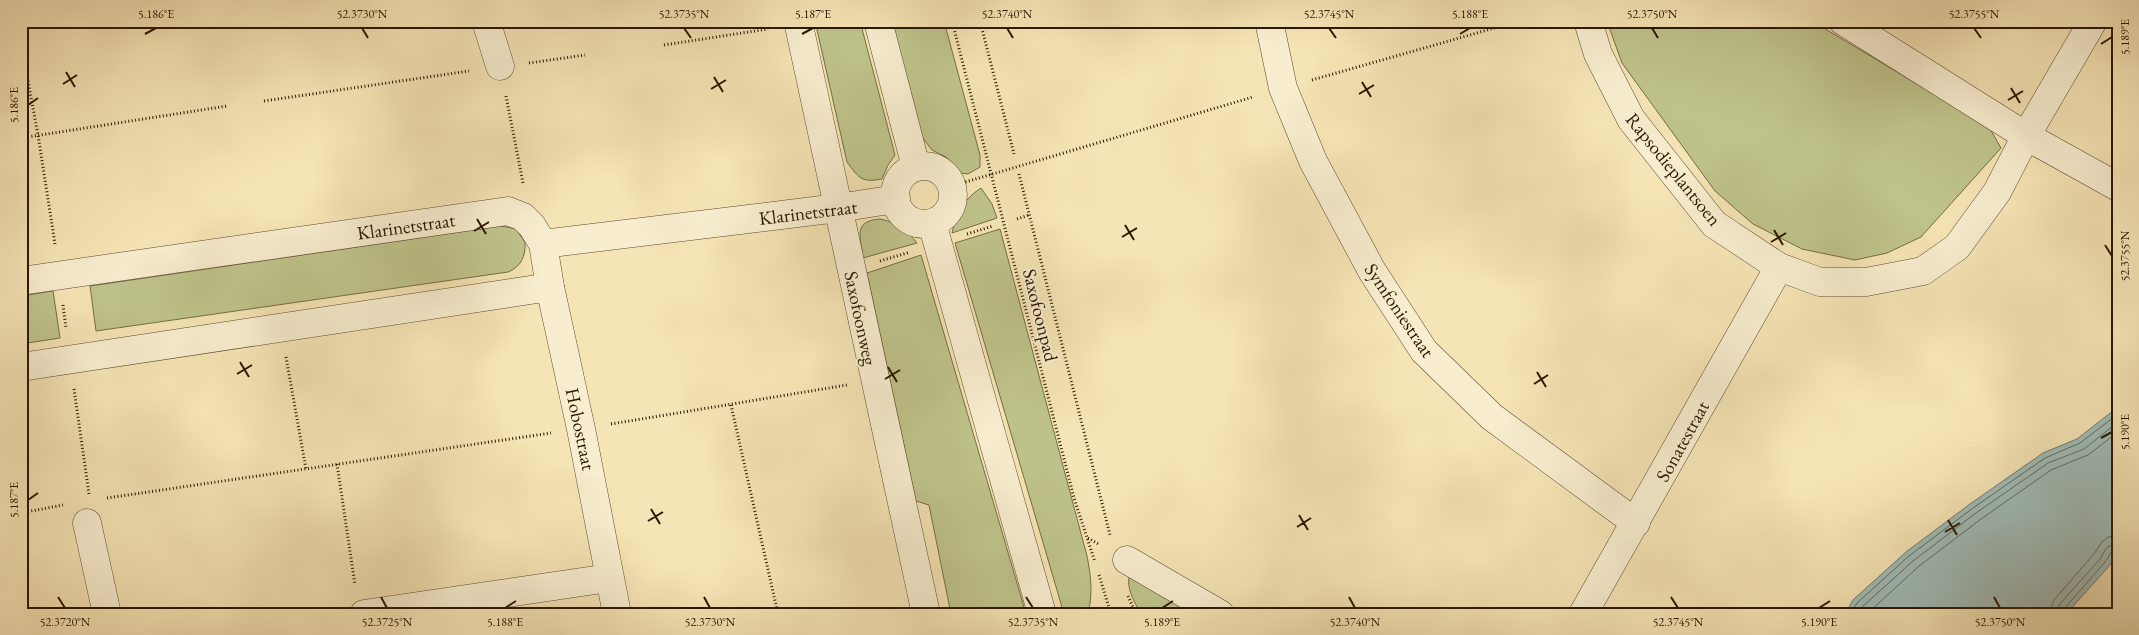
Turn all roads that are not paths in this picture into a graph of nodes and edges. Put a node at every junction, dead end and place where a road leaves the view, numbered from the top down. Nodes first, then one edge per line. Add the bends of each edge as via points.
1 (486, 21) edge
2 (878, 21) edge
3 (1269, 21) edge
4 (1588, 21) edge
5 (1843, 21) edge
6 (2093, 21) edge
7 (799, 23) edge
8 (500, 66) road end
9 (2026, 136) junction
10 (916, 167) junction
11 (2118, 187) edge
12 (896, 199) junction
13 (838, 208) junction
14 (932, 223) junction
15 (543, 244) junction
16 (1779, 268) junction
17 (21, 282) edge
18 (550, 288) junction
19 (21, 368) edge
20 (87, 523) dead end
21 (1636, 523) junction
22 (1119, 549) road end
23 (610, 578) junction
24 (107, 614) edge
25 (364, 614) edge
26 (617, 614) edge
27 (926, 614) edge
28 (1042, 614) edge
29 (1220, 614) edge
30 (1583, 614) edge

1 - 8 street
2 - 10 street
3 - 21 street, Symfoniestraat via 1283,88 1313,161 1372,271 1424,351 1492,417
4 - 16 street, Rapsodieplantsoen via 1598,54 1631,119 1714,224
5 - 9 street
6 - 9 street, Rapsodieplantsoen
7 - 13 street, Saxofoonweg
9 - 11 street
9 - 16 street, Rapsodieplantsoen via 1998,192 1958,247 1923,271 1866,282 1820,282
10 - 12 street via 902,176
10 - 14 street via 938,170 952,186 952,204 940,219
12 - 13 street, Klarinetstraat
12 - 14 street via 902,214 908,219
13 - 15 street, Klarinetstraat
13 - 27 street, Saxofoonweg
14 - 28 street
15 - 17 street, Klarinetstraat via 523,216 508,212
15 - 18 street, Hobostraat
16 - 21 street, Sonatestraat
18 - 19 street
18 - 23 street, Hobostraat via 582,429
20 - 24 street
21 - 30 street, Sonatestraat
22 - 29 street
23 - 25 street
23 - 26 street, Hobostraat

